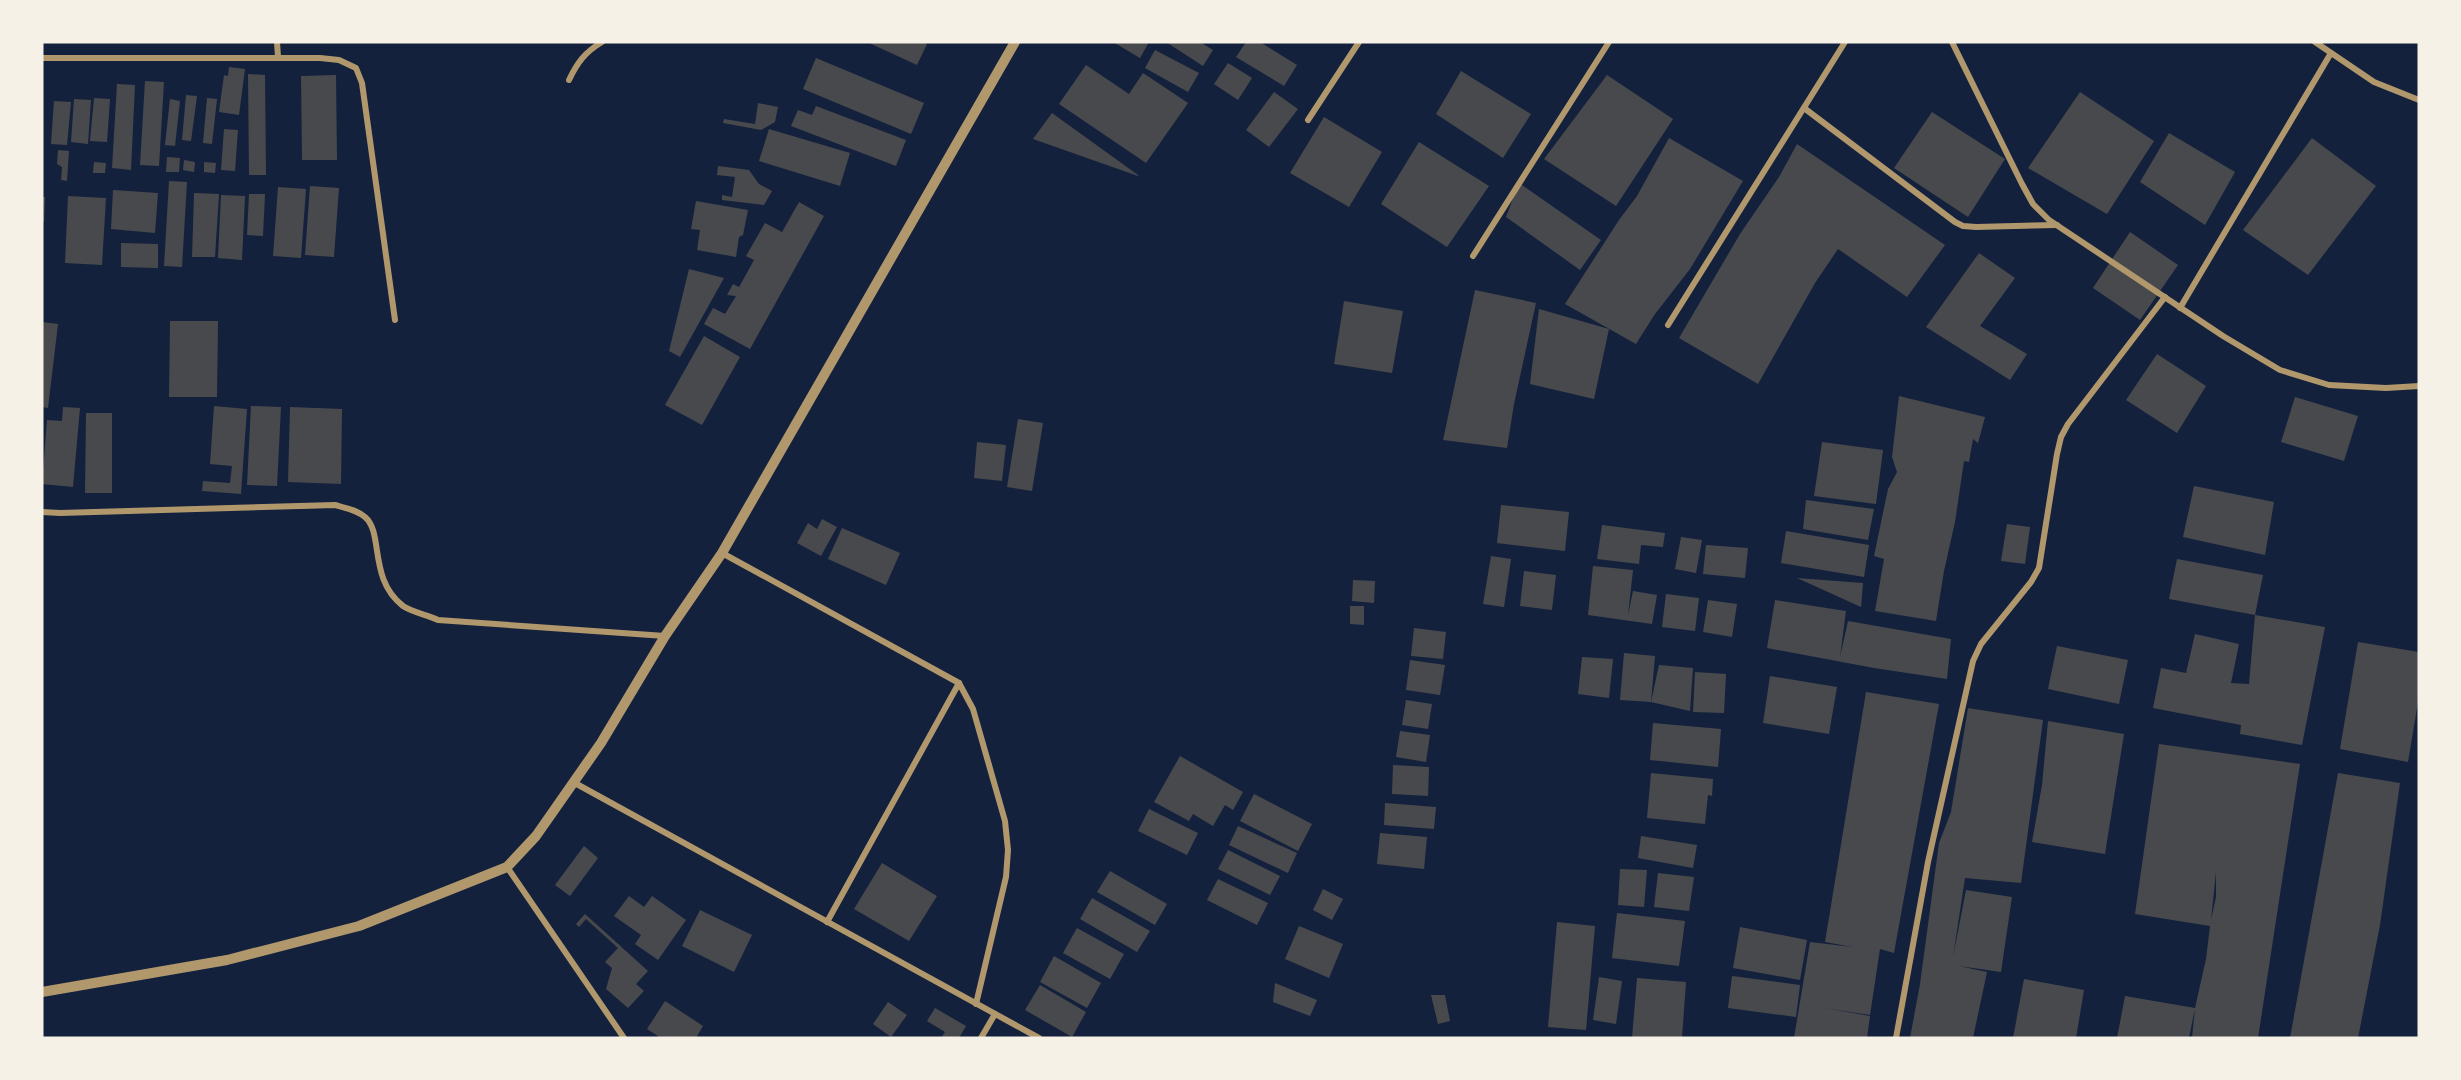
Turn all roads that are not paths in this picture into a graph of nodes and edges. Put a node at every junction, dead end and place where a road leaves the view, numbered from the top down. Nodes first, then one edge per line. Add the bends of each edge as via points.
1 (277, 42) edge
2 (602, 42) edge
3 (1015, 42) edge
4 (1359, 42) edge
5 (1609, 42) edge
6 (1845, 42) edge
7 (1952, 42) edge
8 (2314, 42) edge
9 (2331, 53) junction
10 (278, 57) junction
11 (42, 58) edge
12 (569, 80) dead end
13 (2419, 100) edge
14 (1804, 108) junction
15 (1308, 120) dead end
16 (2058, 225) junction
17 (1473, 255) dead end
18 (2165, 297) junction
19 (2180, 308) junction
20 (395, 320) dead end
21 (1668, 325) dead end
22 (2419, 386) edge
23 (42, 512) edge
24 (722, 553) junction
25 (665, 636) junction
26 (959, 683) junction
27 (573, 782) junction
28 (507, 867) junction
29 (827, 922) junction
30 (42, 992) edge
31 (976, 1004) junction
32 (995, 1014) junction
33 (624, 1038) edge
34 (981, 1038) edge
35 (1039, 1038) edge
36 (1896, 1038) edge

1 - 10 street
2 - 12 street via 589,50
3 - 24 street
4 - 15 street
5 - 17 street
6 - 14 street
7 - 16 street via 2033,204
8 - 9 street
9 - 13 street via 2374,82
9 - 19 street
10 - 11 street
10 - 20 street via 339,60 356,68 362,82
14 - 16 street via 1955,222 1976,227
14 - 21 street
16 - 18 street
18 - 19 street
18 - 36 street via 2061,437 2039,568 1976,652 1928,862
19 - 22 street via 2280,370 2328,385
23 - 25 street via 335,505 367,519 374,531 384,585 403,606 438,620
24 - 25 street
24 - 26 street
25 - 27 street
26 - 29 street
26 - 31 street via 973,709 1005,822 1008,850 1006,877
27 - 28 street via 536,836
27 - 29 street
28 - 30 street via 359,926 227,960
28 - 33 street
29 - 31 street
31 - 32 street
32 - 34 street
32 - 35 street

